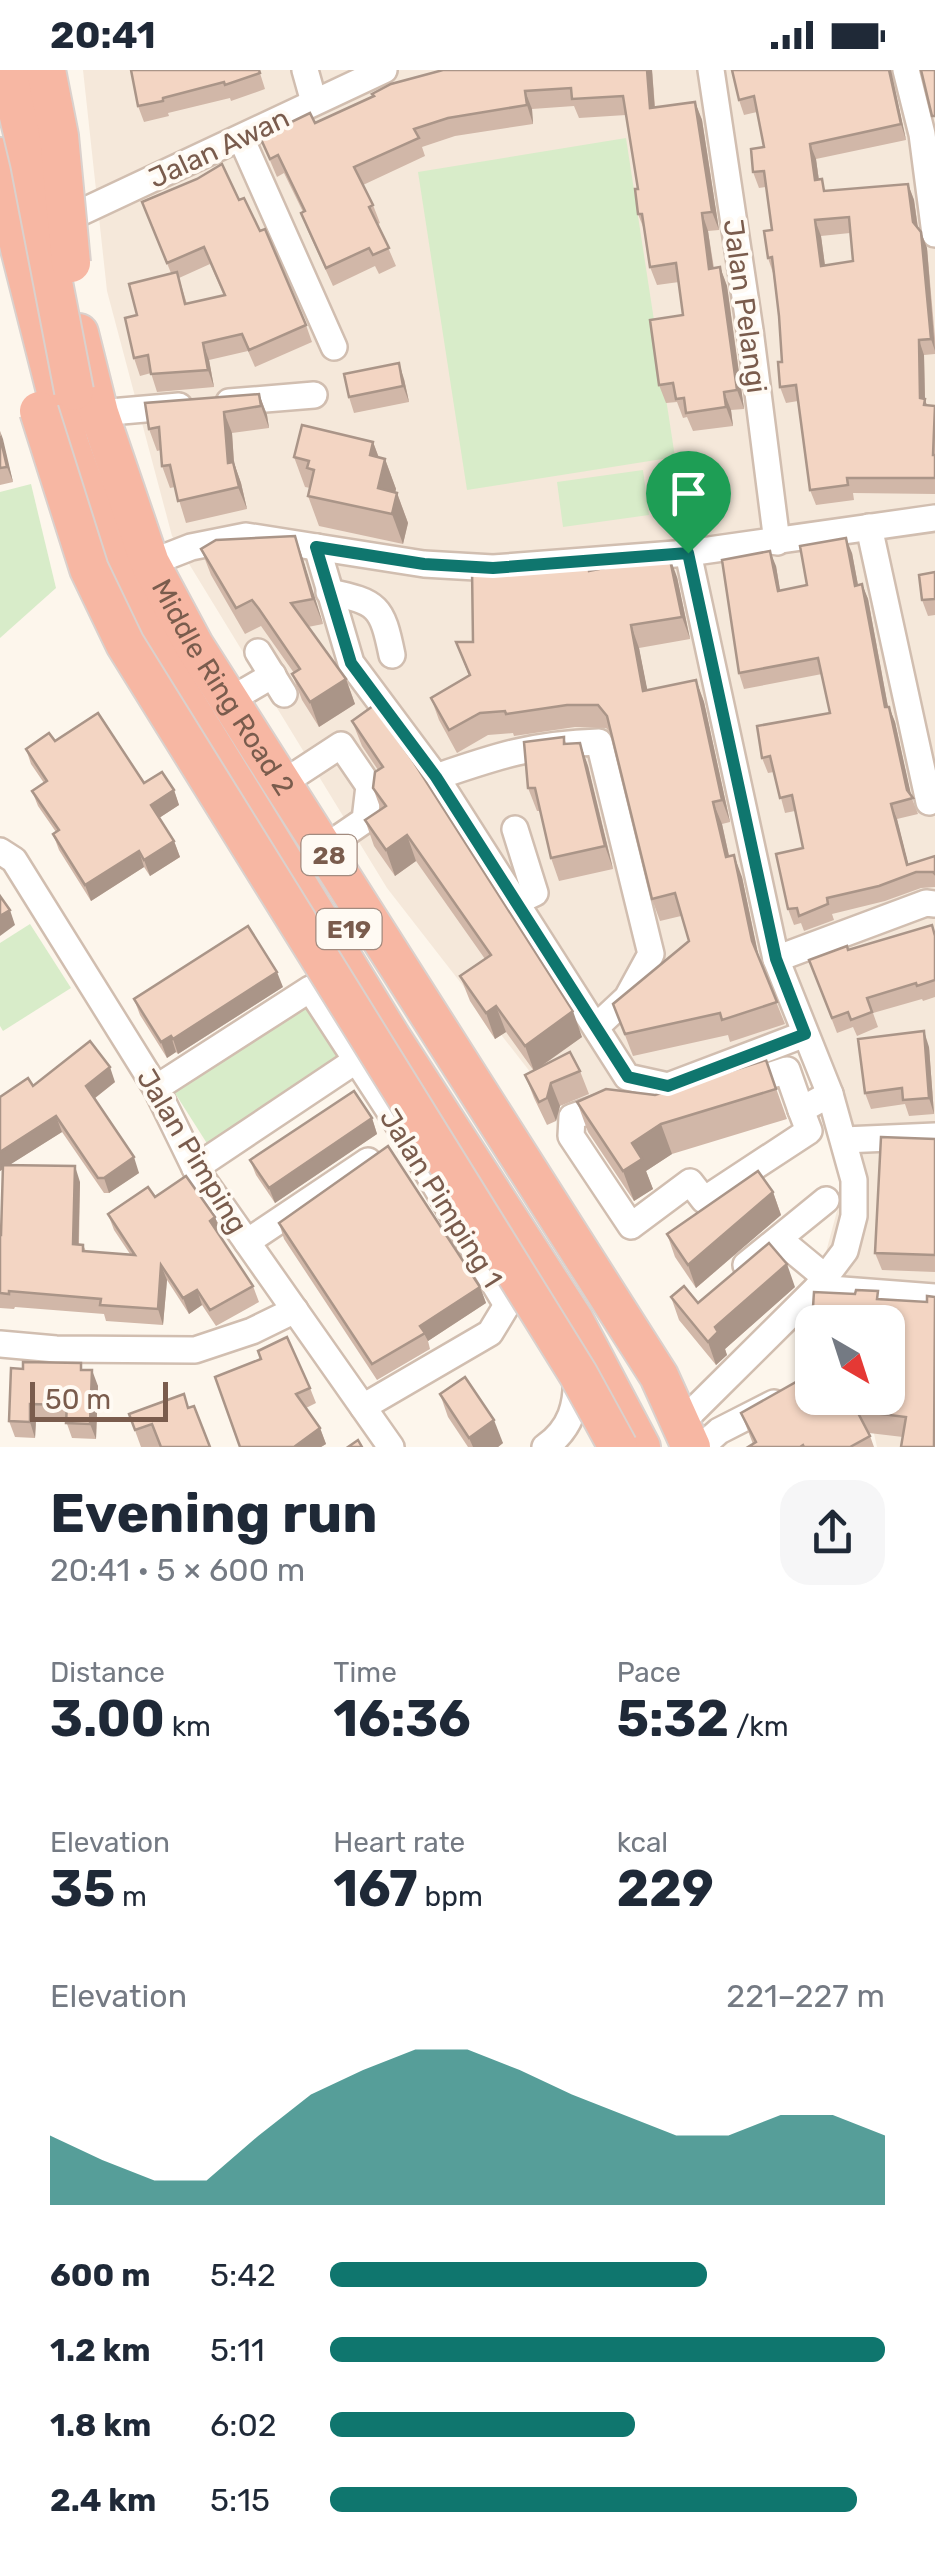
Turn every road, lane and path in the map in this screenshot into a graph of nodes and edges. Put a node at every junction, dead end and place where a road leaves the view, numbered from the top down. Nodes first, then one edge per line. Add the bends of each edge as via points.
1 (8, 70) edge
2 (20, 70) edge
3 (46, 70) edge
4 (306, 70) edge
5 (384, 70) edge
6 (710, 70) edge
7 (906, 70) edge
8 (314, 102) junction
9 (241, 138) junction
10 (0, 157) edge
11 (0, 194) edge
12 (53, 225) junction
13 (935, 234) edge
14 (334, 347) dead end
15 (314, 394) dead end
16 (86, 402) junction
17 (935, 518) edge
18 (869, 527) junction
19 (777, 542) junction
20 (316, 547) junction
21 (688, 553) junction
22 (150, 563) junction
23 (328, 592) junction
24 (258, 652) dead end
25 (392, 655) dead end
26 (230, 700) junction
27 (436, 777) junction
28 (282, 783) junction
29 (929, 802) dead end
30 (515, 829) dead end
31 (324, 848) junction
32 (0, 851) edge
33 (518, 901) junction
34 (930, 904) edge
35 (776, 959) junction
36 (596, 1027) junction
37 (805, 1034) junction
38 (354, 1061) junction
39 (156, 1088) junction
40 (830, 1094) junction
41 (802, 1110) junction
42 (405, 1135) junction
43 (935, 1136) edge
44 (844, 1140) junction
45 (196, 1168) junction
46 (826, 1200) dead end
47 (779, 1238) junction
48 (248, 1242) junction
49 (734, 1275) edge
50 (821, 1283) junction
51 (935, 1298) edge
52 (295, 1310) junction
53 (574, 1320) junction
54 (0, 1344) edge
55 (793, 1394) edge
56 (362, 1406) junction
57 (698, 1440) edge
58 (391, 1447) edge
59 (545, 1447) edge
60 (618, 1447) edge
61 (641, 1447) edge

1 - 16 highway, E19, bridge
2 - 12 highway, Middle Ring Road 2 / 28
3 - 16 highway, bridge via 59,136
4 - 8 street
5 - 8 street, Jalan Awan
6 - 19 street, Jalan Pelangi
7 - 13 street
8 - 9 street, Jalan Awan
9 - 12 street, Jalan Awan
9 - 14 street
10 - 53 highway, Middle Ring Road 2 / 28 via 69,443 117,578 164,667 370,1003
11 - 60 highway, E19, bridge via 40,412 90,569 125,644
12 - 16 highway, Middle Ring Road 2 / 28
15 - 16 street
16 - 22 highway, Middle Ring Road 2 / 28
16 - 57 highway, E19 via 84,437 103,494 170,642 431,1059 578,1281
17 - 18 street
18 - 19 street
18 - 29 street
19 - 21 street
20 - 21 street via 493,568
20 - 22 street via 246,536
20 - 23 street
21 - 35 street
22 - 26 highway, Middle Ring Road 2 / 28
23 - 25 street via 360,598 376,609
23 - 27 street via 351,663
24 - 26 street via 278,684
26 - 28 highway, Middle Ring Road 2 / 28
27 - 33 street
27 - 36 street via 513,750 598,742 650,954 627,998
28 - 31 highway, Middle Ring Road 2 / 28
28 - 31 street via 341,746 369,786 365,820
30 - 33 street via 535,893
31 - 57 highway, Middle Ring Road 2 / 28
32 - 39 street, Jalan Pimping via 14,860
33 - 36 street
34 - 35 street
35 - 37 street
36 - 37 street via 628,1077 668,1086
37 - 40 street
38 - 39 street, Jalan Pimping 1 via 310,989
38 - 42 street, Jalan Pimping 1
38 - 45 street
39 - 45 street, Jalan Pimping
40 - 41 street
40 - 44 street
41 - 41 street via 808,1132 704,1200 690,1182 631,1226 571,1136 572,1117 616,1102 661,1110 787,1070
42 - 48 street
42 - 56 street, Jalan Pimping 1 via 507,1305 490,1333
43 - 44 street
44 - 50 street via 854,1216 845,1250
45 - 48 street, Jalan Pimping
46 - 47 street
47 - 49 street
47 - 50 street
48 - 52 street, Jalan Pimping
50 - 51 street
50 - 57 street
52 - 54 street via 195,1350
52 - 56 street, Jalan Pimping
53 - 59 street via 577,1396 558,1438
53 - 61 highway, Middle Ring Road 2 / 28
55 - 57 street
56 - 58 street, Jalan Pimping

